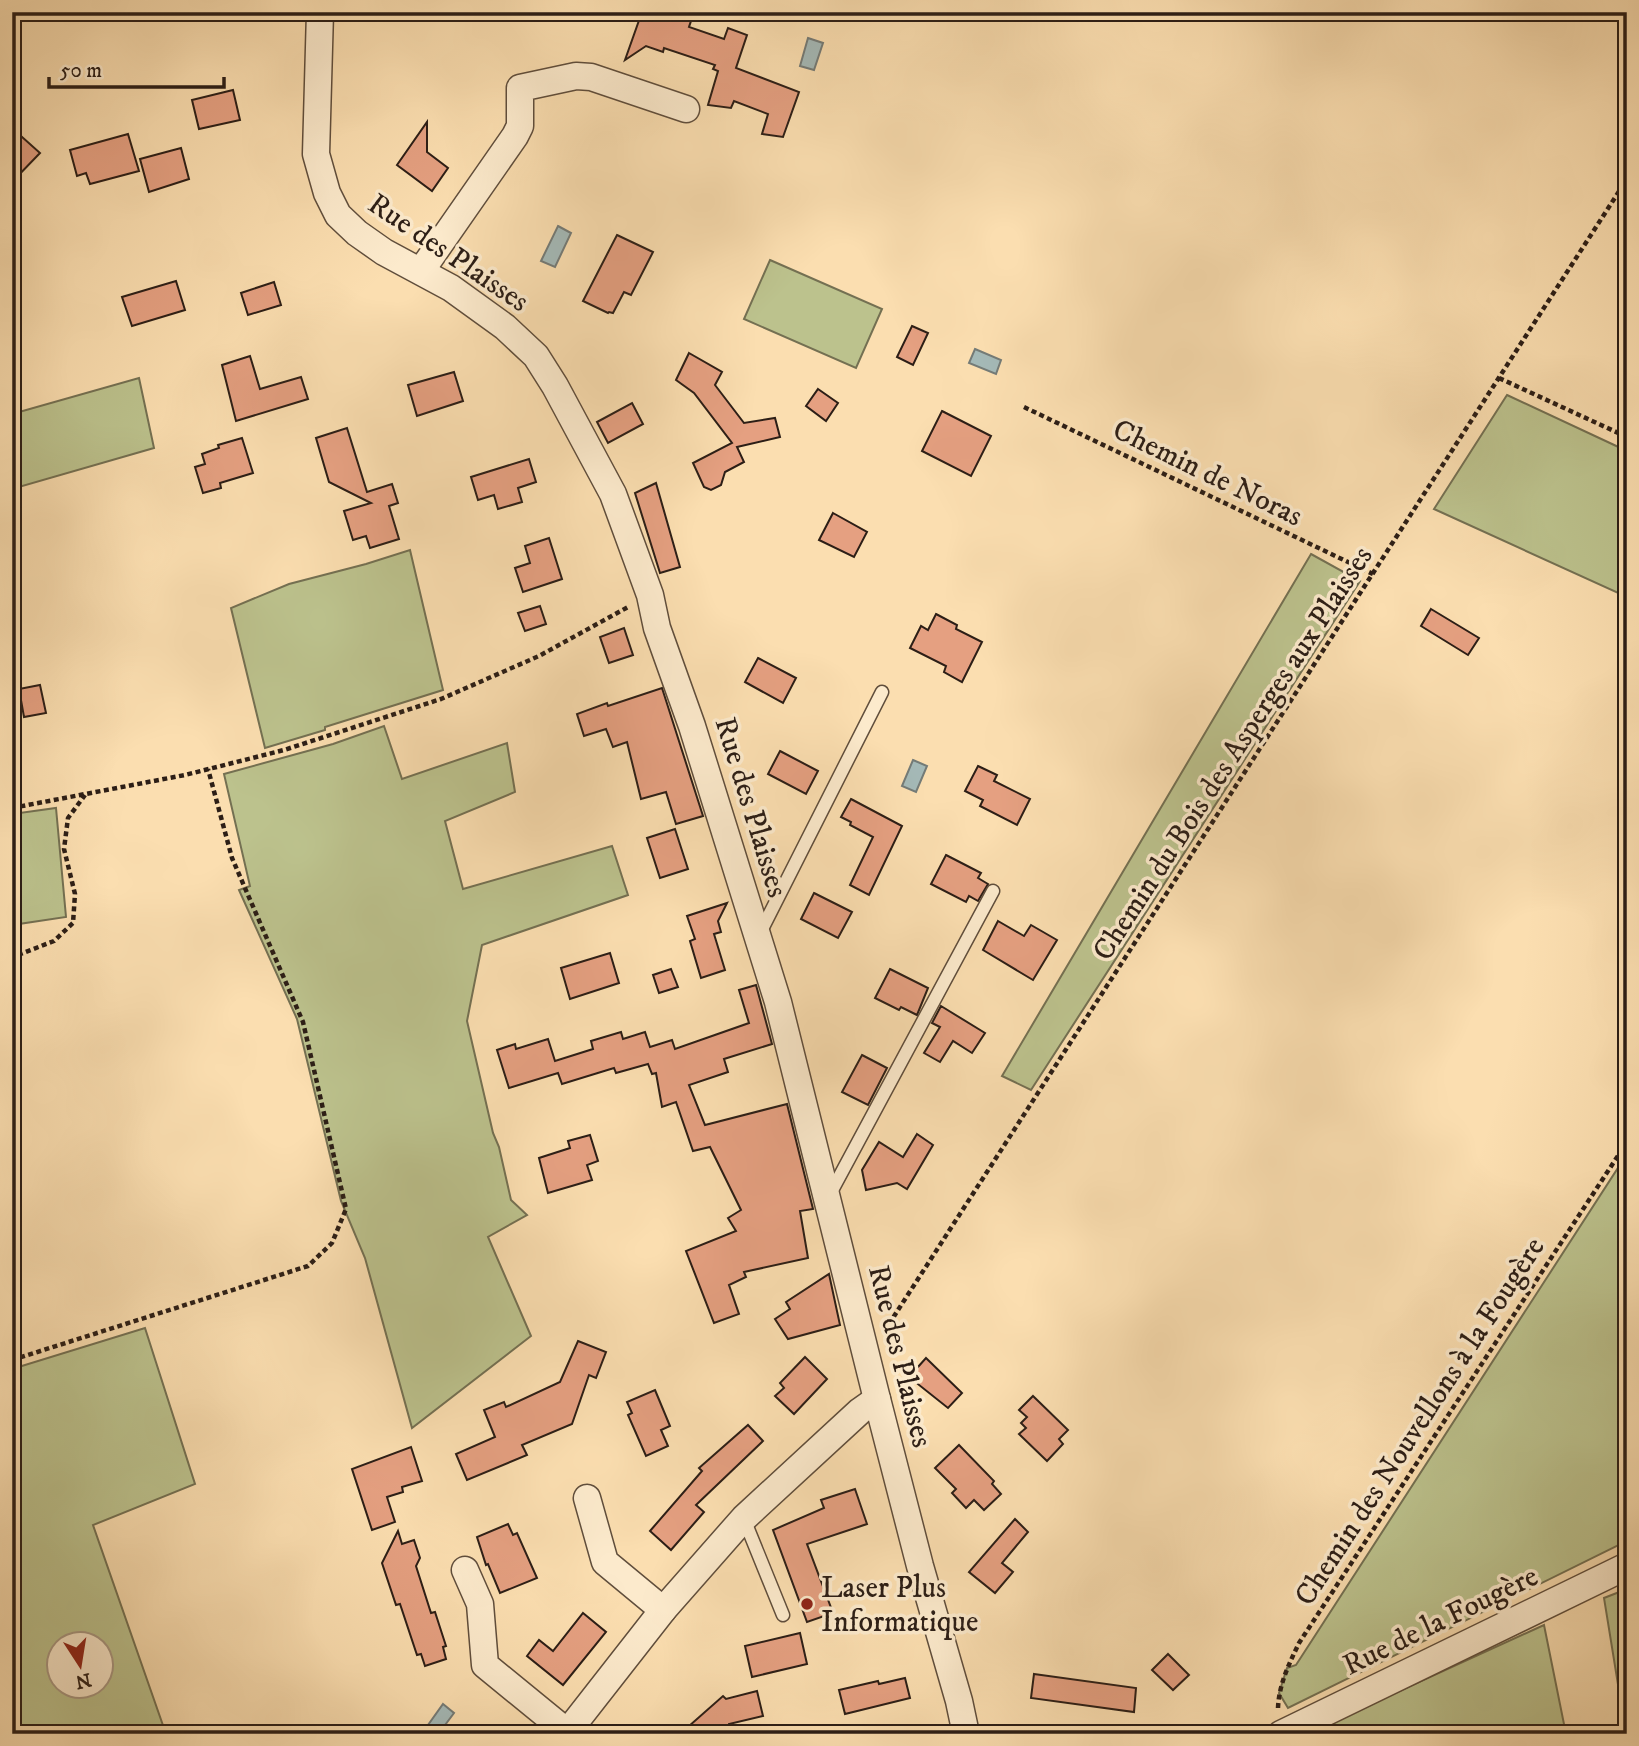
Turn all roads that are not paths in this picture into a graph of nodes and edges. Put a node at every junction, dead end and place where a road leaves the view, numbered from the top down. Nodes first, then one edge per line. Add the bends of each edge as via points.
1 (320, 12) edge
2 (686, 109) dead end
3 (421, 271) junction
4 (882, 691) dead end
5 (993, 891) dead end
6 (758, 938) junction
7 (828, 1198) junction
8 (877, 1399) junction
9 (587, 1498) dead end
10 (744, 1518) junction
11 (1627, 1566) edge
12 (465, 1570) dead end
13 (663, 1610) junction
14 (783, 1615) dead end
15 (1280, 1723) edge
16 (567, 1733) edge
17 (966, 1734) edge

1 - 3 street, Rue des Plaisses via 316,153 327,193 338,215 357,233
2 - 3 street via 591,77 520,88 520,126 515,136
3 - 6 street, Rue des Plaisses via 505,327 536,356 613,494 650,595
4 - 6 lane
5 - 7 lane
6 - 7 street, Rue des Plaisses
7 - 8 street, Rue des Plaisses
8 - 10 street
8 - 17 street, Rue des Plaisses
9 - 13 street via 605,1562
10 - 13 street
10 - 14 lane
11 - 15 street, Rue de la Fougère
12 - 16 street via 480,1604 485,1665
13 - 16 street

